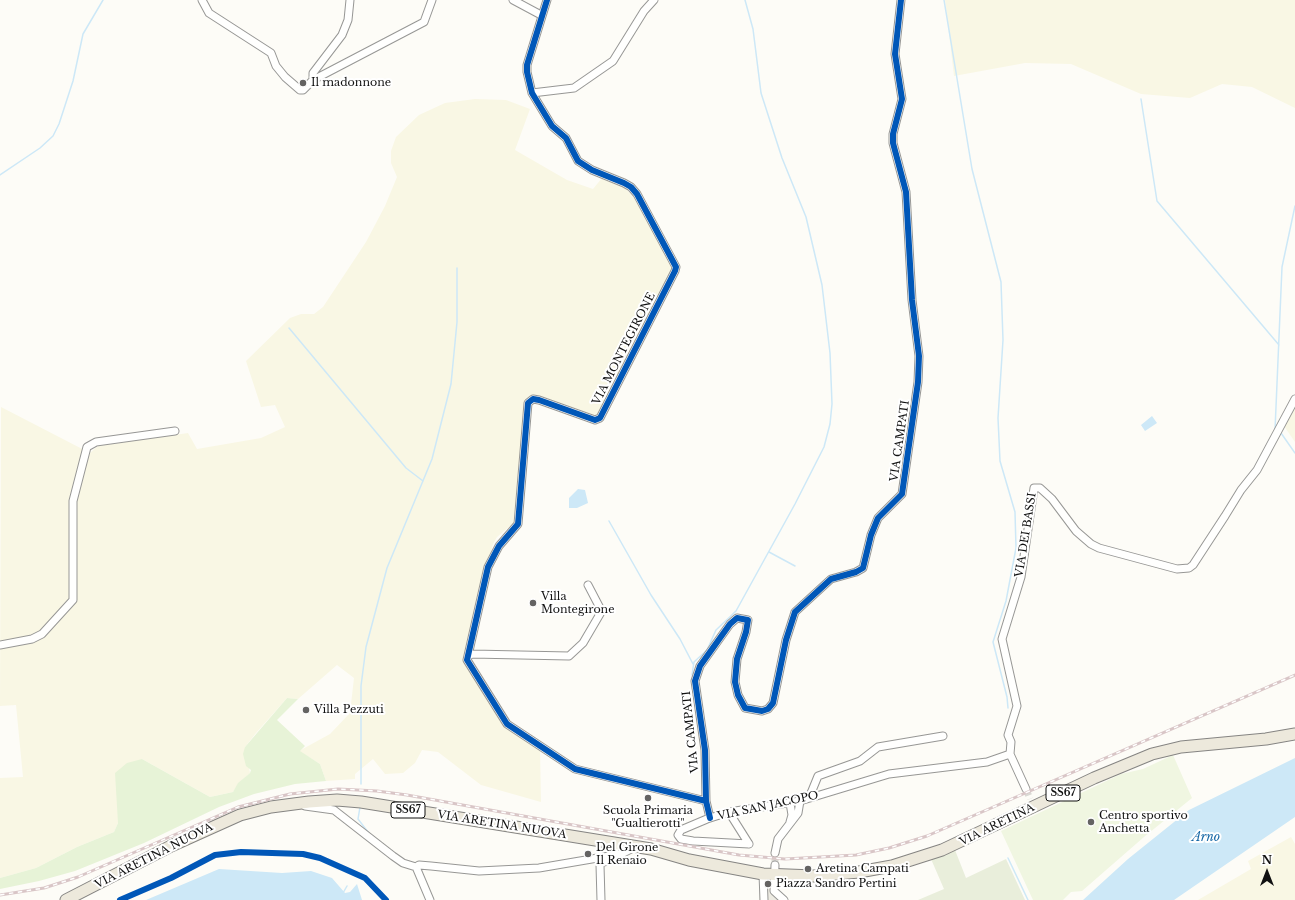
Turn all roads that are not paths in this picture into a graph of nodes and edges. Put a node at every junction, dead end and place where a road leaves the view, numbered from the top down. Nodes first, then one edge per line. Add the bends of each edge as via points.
1 (202, 0) edge
2 (350, 0) edge
3 (432, 0) edge
4 (513, 0) edge
5 (547, 0) edge
6 (654, 0) edge
7 (901, 0) edge
8 (541, 15) junction
9 (313, 80) junction
10 (532, 93) junction
11 (1295, 399) edge
12 (175, 431) dead end
13 (588, 585) dead end
14 (0, 645) edge
15 (468, 656) junction
16 (1295, 734) edge
17 (943, 736) dead end
18 (1010, 754) junction
19 (1026, 789) tunnel mouth
20 (809, 798) junction
21 (706, 801) junction
22 (800, 801) junction
23 (790, 803) junction
24 (289, 804) junction
25 (732, 817) dead end
26 (710, 818) junction
27 (790, 823) junction
28 (615, 849) junction
29 (776, 854) tunnel mouth
30 (416, 867) junction
31 (771, 871) junction
32 (782, 898) edge
33 (66, 900) edge
34 (430, 900) edge
35 (600, 900) edge
36 (764, 900) edge
37 (772, 900) edge

1 - 9 street via 209,13 271,53 276,66 297,88 303,90
2 - 9 street via 348,20 342,35 313,73
3 - 9 street via 424,22
4 - 8 street
5 - 8 street
6 - 10 street via 644,11 613,61 574,88
7 - 21 street, VIA CAMPATI via 895,54 902,99 893,143 906,192 912,300 919,356 918,382 902,494 878,518 863,568 831,579 795,612 786,640 773,703 768,709 762,711 745,708 734,682 736,659 748,620 736,618 700,666 696,681 705,750
8 - 10 street via 527,65
10 - 15 street, VIA MONTEGIRONE via 552,126 566,138 578,161 592,170 624,183 637,194 675,263 675,271 600,418 595,420 539,400 533,399 528,403 518,524 499,546 488,567
11 - 18 street, VIA DEI BASSI via 1257,470 1189,568 1177,569 1091,544 1076,531 1052,499 1040,488 1034,488 1021,577 1002,639 1017,706 1008,735 1011,742
12 - 14 street via 96,442 87,447 73,501 73,600 42,634 32,639
13 - 15 street via 600,608 600,614 583,643 569,656
15 - 21 street via 470,666 507,724 575,769
16 - 31 main road, VIA ARETINA / SS67 via 1158,752 1032,803 942,850 892,866 808,876
17 - 20 street via 878,747 860,761 818,776
18 - 19 street, VIA DEI BASSI
18 - 20 street, VIA SAN JACOPO via 987,762 889,774
20 - 22 street, VIA SAN JACOPO
21 - 26 street, VIA CAMPATI
22 - 23 street, VIA SAN JACOPO
22 - 27 street via 798,813
23 - 26 street, VIA SAN JACOPO via 729,812
23 - 27 street
24 - 28 main road, VIA ARETINA NUOVA / SS67 via 331,800 361,802
24 - 30 street via 334,810 393,856
24 - 33 main road, VIA ARETINA NUOVA / SS67 via 255,811 202,831
25 - 26 street, VIA SAN JACOPO via 749,844 679,838 678,833 682,830
27 - 29 street via 778,839
28 - 30 street via 528,869 474,870 419,865
28 - 31 main road, VIA ARETINA NUOVA / SS67 via 651,849 689,860
28 - 35 street via 616,860 600,865
30 - 34 street
31 - 32 street via 774,891
31 - 36 street
32 - 37 street

